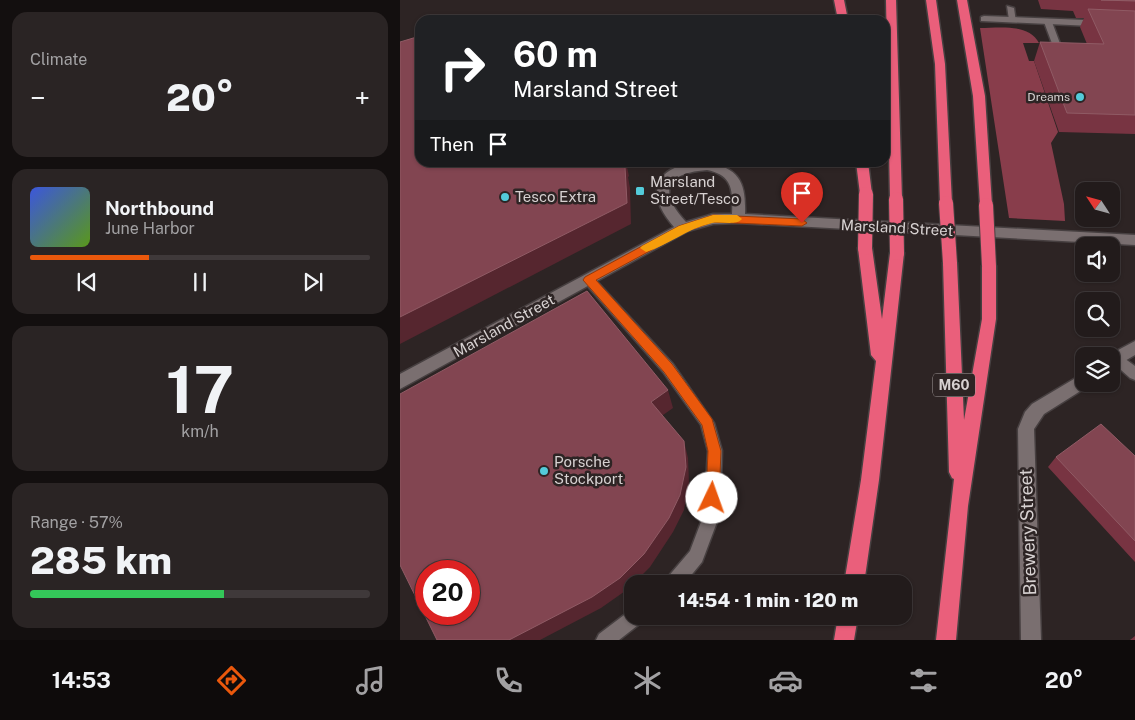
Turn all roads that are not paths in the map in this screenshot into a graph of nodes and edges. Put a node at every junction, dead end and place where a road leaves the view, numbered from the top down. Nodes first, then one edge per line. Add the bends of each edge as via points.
1 (839, 0) edge
2 (891, 0) edge
3 (931, 0) edge
4 (962, 0) edge
5 (1010, 8) dead end
6 (842, 15) edge
7 (984, 19) dead end
8 (1013, 20) junction
9 (1048, 22) junction
10 (1135, 25) edge
11 (1061, 57) edge
12 (694, 167) edge
13 (716, 167) edge
14 (863, 167) edge
15 (738, 218) junction
16 (683, 228) junction
17 (1135, 240) edge
18 (588, 280) junction
19 (1135, 347) edge
20 (1120, 356) edge
21 (1120, 364) edge
22 (1135, 374) edge
23 (882, 376) junction
24 (400, 382) edge
25 (1075, 386) edge
26 (959, 506) junction
27 (680, 575) edge
28 (855, 575) edge
29 (624, 625) edge
30 (846, 625) edge
31 (605, 640) edge
32 (844, 640) edge
33 (946, 640) edge
34 (1030, 640) edge

1 - 6 highway
2 - 23 highway, bridge via 897,253
3 - 26 highway, M60, bridge via 940,64
4 - 26 highway, M60, bridge via 979,96 989,319
5 - 8 lane
7 - 8 street
8 - 9 street
9 - 10 street
9 - 11 lane
12 - 16 street via 673,176 664,183 662,191 668,210
13 - 15 street via 735,182 739,198
14 - 23 highway, bridge via 866,194 865,248
15 - 16 street, Marsland Street via 713,219
15 - 17 street, Marsland Street
16 - 18 street, Marsland Street
18 - 24 street, Marsland Street
18 - 27 lane via 668,368 708,423 715,451 712,514 696,556
19 - 20 street
21 - 22 lane
23 - 28 highway
25 - 34 street, Brewery Street via 1038,409 1026,429
26 - 33 highway, M60
29 - 31 lane
30 - 32 highway

